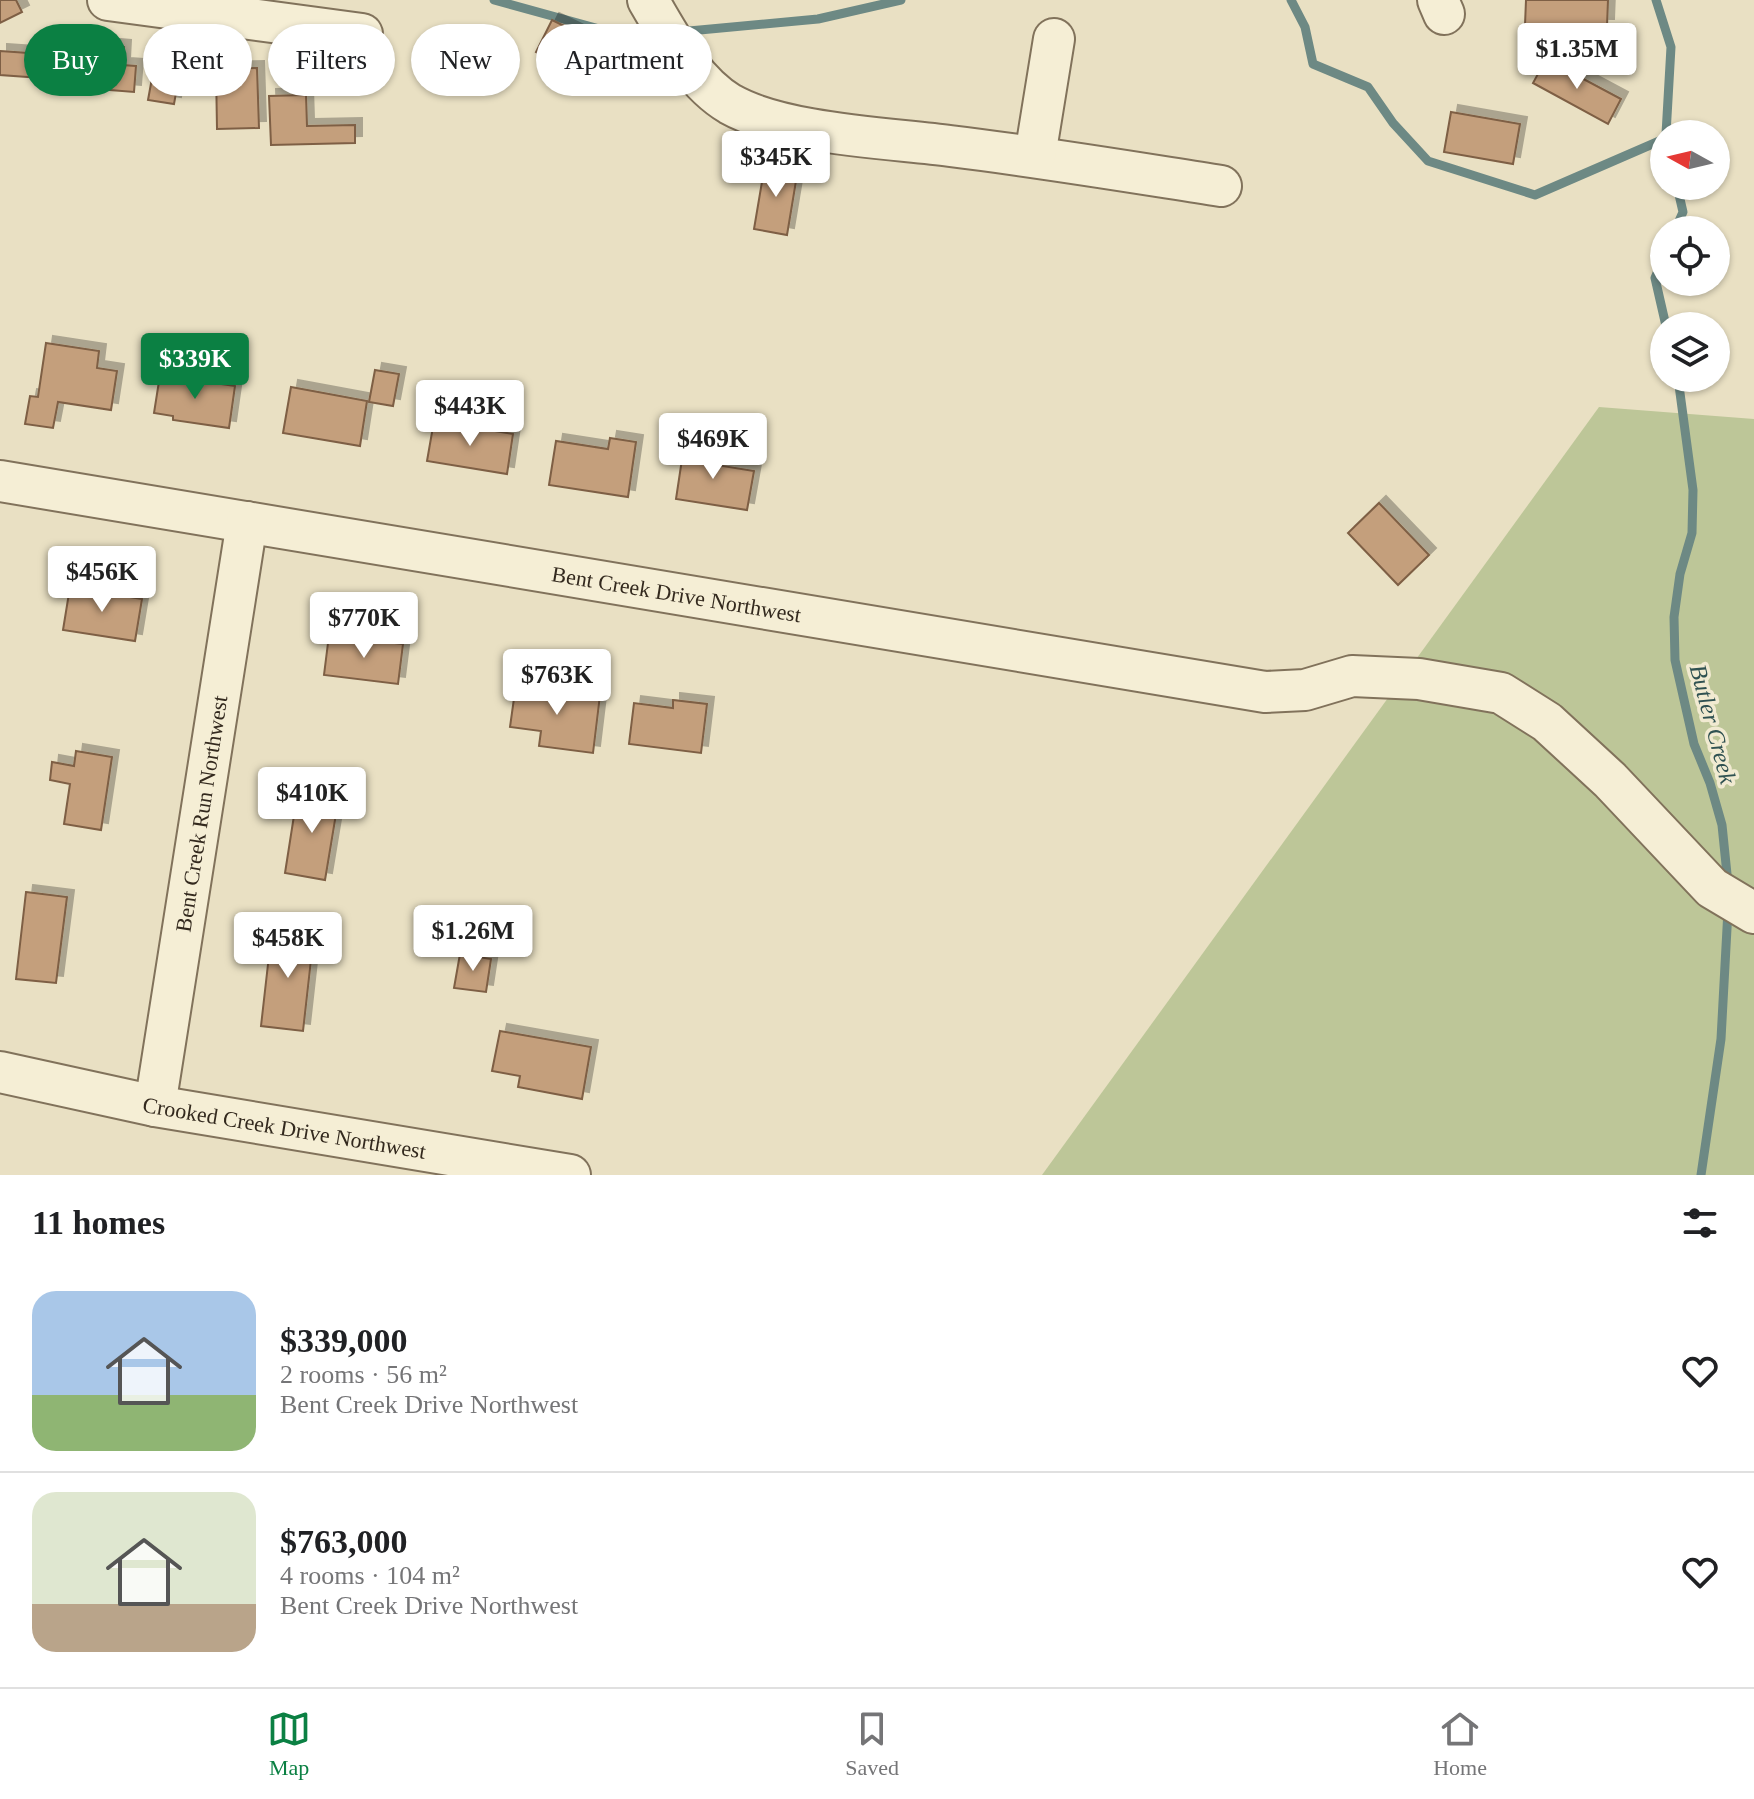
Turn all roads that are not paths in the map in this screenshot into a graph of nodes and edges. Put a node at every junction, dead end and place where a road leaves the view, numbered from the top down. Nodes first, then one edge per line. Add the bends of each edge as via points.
1 (108, 0) edge
2 (648, 0) edge
3 (287, 24) edge
4 (1054, 39) dead end
5 (1035, 156) junction
6 (1221, 186) dead end
7 (0, 481) edge
8 (247, 522) junction
9 (1754, 913) edge
10 (0, 1072) edge
11 (155, 1106) junction
12 (570, 1175) edge

1 - 3 street
2 - 5 street via 702,80 748,113 809,128
4 - 5 street
5 - 6 street
7 - 8 street, Bent Creek Drive Northwest
8 - 9 street, Bent Creek Drive Northwest via 1265,692 1305,690 1352,676 1419,679 1501,693 1547,722 1610,780 1712,888
8 - 11 street, Bent Creek Run Northwest
10 - 11 street, Crooked Creek Drive Northwest
11 - 12 street, Crooked Creek Drive Northwest

